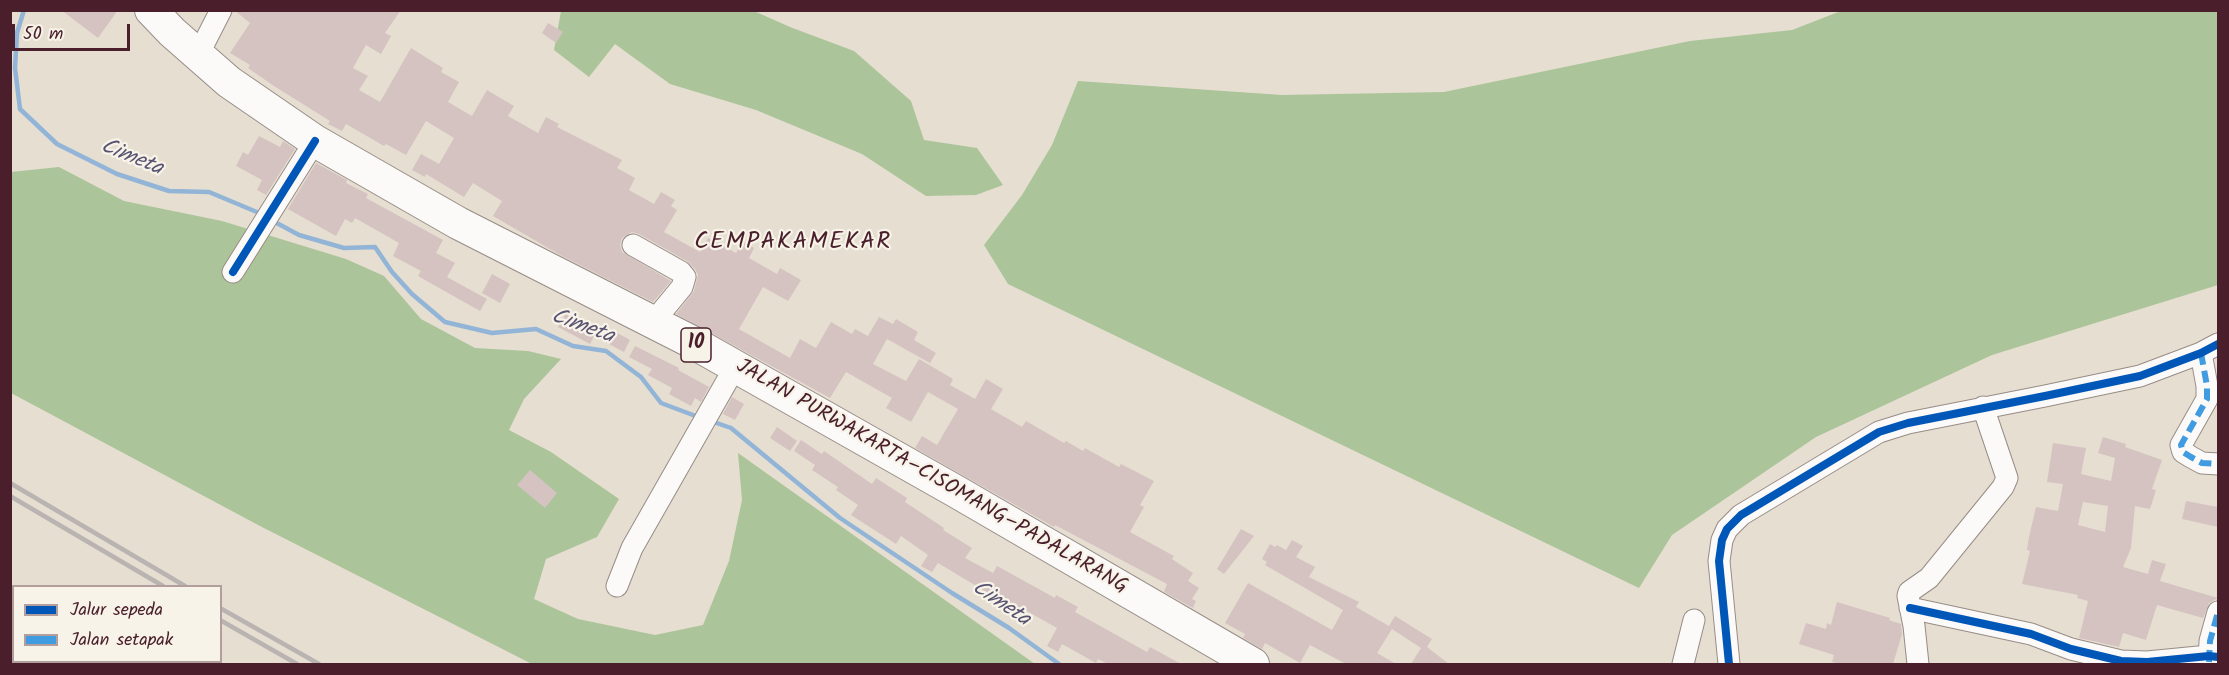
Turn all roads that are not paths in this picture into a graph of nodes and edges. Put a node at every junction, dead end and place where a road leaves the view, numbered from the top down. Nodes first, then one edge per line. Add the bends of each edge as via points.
1 (151, 10) edge
2 (221, 10) edge
3 (198, 56) junction
4 (315, 141) junction
5 (633, 245) dead end
6 (233, 272) dead end
7 (654, 321) junction
8 (2210, 349) edge
9 (735, 367) junction
10 (1983, 407) junction
11 (2218, 464) edge
12 (617, 586) dead end
13 (1910, 608) junction
14 (2218, 612) edge
15 (1694, 620) dead end
16 (2212, 659) edge
17 (1253, 664) edge
18 (1683, 664) edge
19 (1729, 664) edge
20 (1918, 664) edge

1 - 3 highway, JALAN PURWAKARTA–CISOMANG–PADALARANG / 10
2 - 3 street
3 - 4 highway, JALAN PURWAKARTA–CISOMANG–PADALARANG / 10
4 - 6 street
4 - 7 highway, JALAN PURWAKARTA–CISOMANG–PADALARANG / 10 via 458,223
5 - 7 street via 685,277 682,287
7 - 9 highway, JALAN PURWAKARTA–CISOMANG–PADALARANG / 10
8 - 10 street via 2140,375
8 - 11 street via 2207,399 2181,445 2183,452 2202,463
9 - 12 street via 632,548
9 - 17 highway, JALAN PURWAKARTA–CISOMANG–PADALARANG / 10
10 - 13 street via 2007,474 2006,482 1929,578 1909,592
10 - 19 street via 1880,432 1741,515 1726,529 1719,561
13 - 16 street via 2031,634 2121,661
13 - 20 street
14 - 16 street via 2210,641
15 - 18 street

